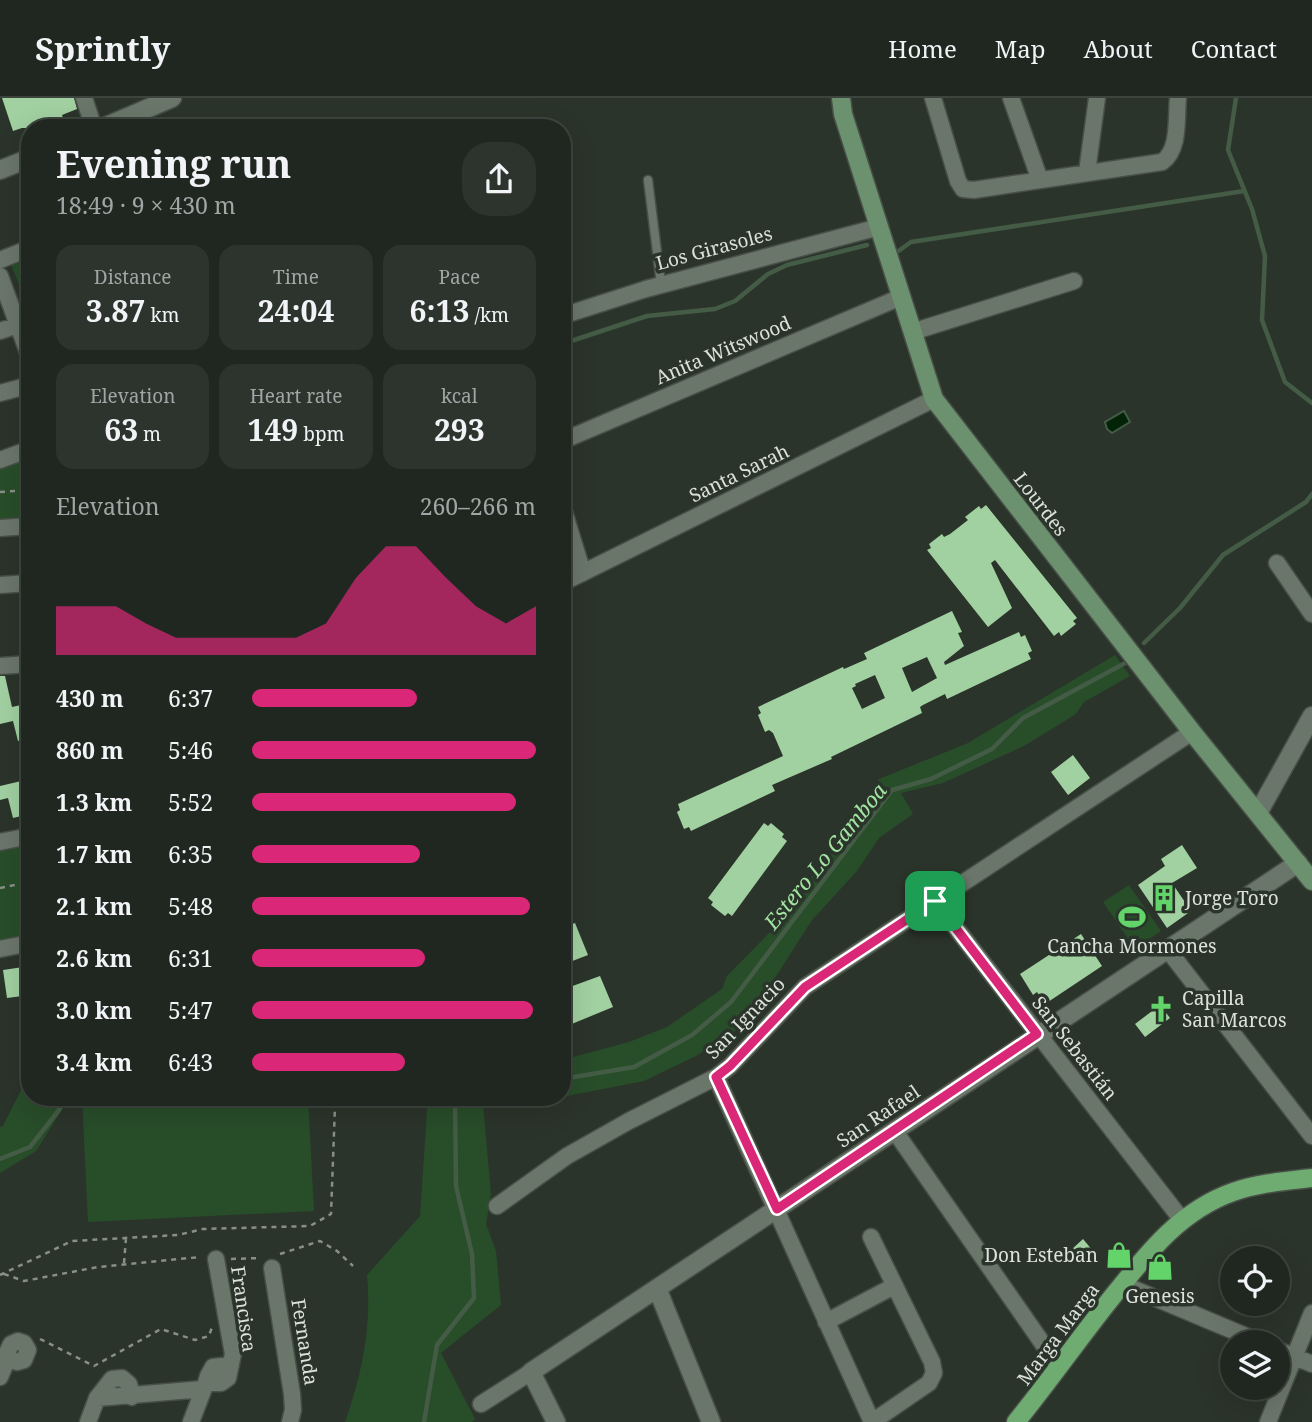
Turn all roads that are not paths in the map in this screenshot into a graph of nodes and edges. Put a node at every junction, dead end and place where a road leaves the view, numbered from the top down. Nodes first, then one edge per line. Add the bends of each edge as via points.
1 (84, 98) edge
2 (172, 98) edge
3 (841, 98) edge
4 (933, 98) edge
5 (1012, 98) edge
6 (1097, 98) edge
7 (1178, 98) edge
8 (91, 119) edge
9 (136, 119) edge
10 (21, 162) edge
11 (0, 170) edge
12 (1087, 172) junction
13 (648, 180) dead end
14 (1040, 180) junction
15 (879, 227) junction
16 (21, 252) edge
17 (0, 260) edge
18 (0, 275) edge
19 (1074, 281) dead end
20 (661, 284) junction
21 (901, 297) junction
22 (571, 313) edge
23 (18, 325) junction
24 (0, 331) edge
25 (912, 332) junction
26 (21, 333) edge
27 (21, 387) edge
28 (0, 393) edge
29 (934, 399) junction
30 (571, 437) edge
31 (21, 452) edge
32 (0, 460) edge
33 (21, 527) edge
34 (0, 528) edge
35 (571, 534) edge
36 (1277, 563) dead end
37 (583, 573) junction
38 (571, 579) edge
39 (21, 584) edge
40 (0, 585) edge
41 (1312, 614) edge
42 (21, 665) edge
43 (0, 666) edge
44 (1312, 716) edge
45 (1192, 732) junction
46 (1258, 813) junction
47 (21, 838) edge
48 (0, 842) edge
49 (1298, 863) junction
50 (1312, 881) edge
51 (935, 901) junction
52 (21, 945) edge
53 (0, 950) edge
54 (1168, 950) junction
55 (1037, 1034) junction
56 (716, 1077) junction
57 (894, 1130) junction
58 (1312, 1136) edge
59 (1312, 1178) edge
60 (497, 1206) dead end
61 (777, 1209) junction
62 (1182, 1220) junction
63 (872, 1237) dead end
64 (216, 1259) road end
65 (273, 1260) road end
66 (1122, 1284) junction
67 (894, 1286) junction
68 (657, 1288) junction
69 (1312, 1313) edge
70 (827, 1322) junction
71 (1231, 1330) edge
72 (1290, 1355) edge
73 (1294, 1357) junction
74 (8, 1358) dead end
75 (1312, 1364) edge
76 (1059, 1367) junction
77 (531, 1371) junction
78 (0, 1377) edge
79 (205, 1386) junction
80 (481, 1404) dead end
81 (88, 1422) edge
82 (191, 1422) edge
83 (290, 1422) edge
84 (556, 1422) edge
85 (711, 1422) edge
86 (872, 1422) edge
87 (1016, 1422) edge
88 (1268, 1422) edge

1 - 8 street
2 - 9 street
3 - 15 main road, Lourdes
4 - 14 street via 963,189
5 - 14 street
6 - 12 street
7 - 12 street via 1170,157
10 - 11 street
12 - 14 street
13 - 20 lane
15 - 20 street, Los Girasoles
15 - 21 main road, Lourdes
16 - 17 street
18 - 23 street
19 - 25 street
20 - 22 street, Los Girasoles
21 - 25 main road, Lourdes
21 - 30 street, Anita Witswood
23 - 24 street
23 - 26 street
25 - 29 main road, Lourdes
27 - 28 street
29 - 37 street, Santa Sarah
29 - 45 main road, Lourdes
31 - 32 street
33 - 34 street
35 - 37 street
36 - 41 street
37 - 38 street, Santa Sarah
39 - 40 street
42 - 43 street
44 - 46 street
45 - 46 main road, Lourdes
45 - 51 street, San Ignacio
46 - 49 main road, Lourdes
47 - 48 street
49 - 50 main road, Lourdes
49 - 54 street, San Rafael
51 - 55 street, San Sebastián
51 - 56 street, San Ignacio via 805,987
52 - 53 street
54 - 55 street, San Rafael
54 - 58 street
55 - 57 street, San Rafael
55 - 62 street, San Sebastián
56 - 60 street, San Ignacio via 567,1156
56 - 61 street
57 - 61 street, San Rafael
57 - 76 street
59 - 62 main road, Marga Marga via 1234,1191
61 - 68 street, San Rafael
61 - 70 street
62 - 66 main road, Marga Marga
63 - 67 street
64 - 79 street, Francisca via 233,1354 231,1365 213,1367
65 - 83 street, Fernanda via 292,1394
66 - 71 street
66 - 76 main road, Marga Marga
67 - 70 street
67 - 86 street via 934,1373 929,1383
68 - 77 street, San Rafael
68 - 85 street
69 - 73 street
70 - 86 street
72 - 73 street
73 - 75 street
73 - 88 street
74 - 78 street
76 - 87 main road, Marga Marga
77 - 80 street, San Rafael
77 - 84 street
79 - 81 street via 132,1397 129,1384 122,1378 112,1379 97,1398
79 - 82 street

